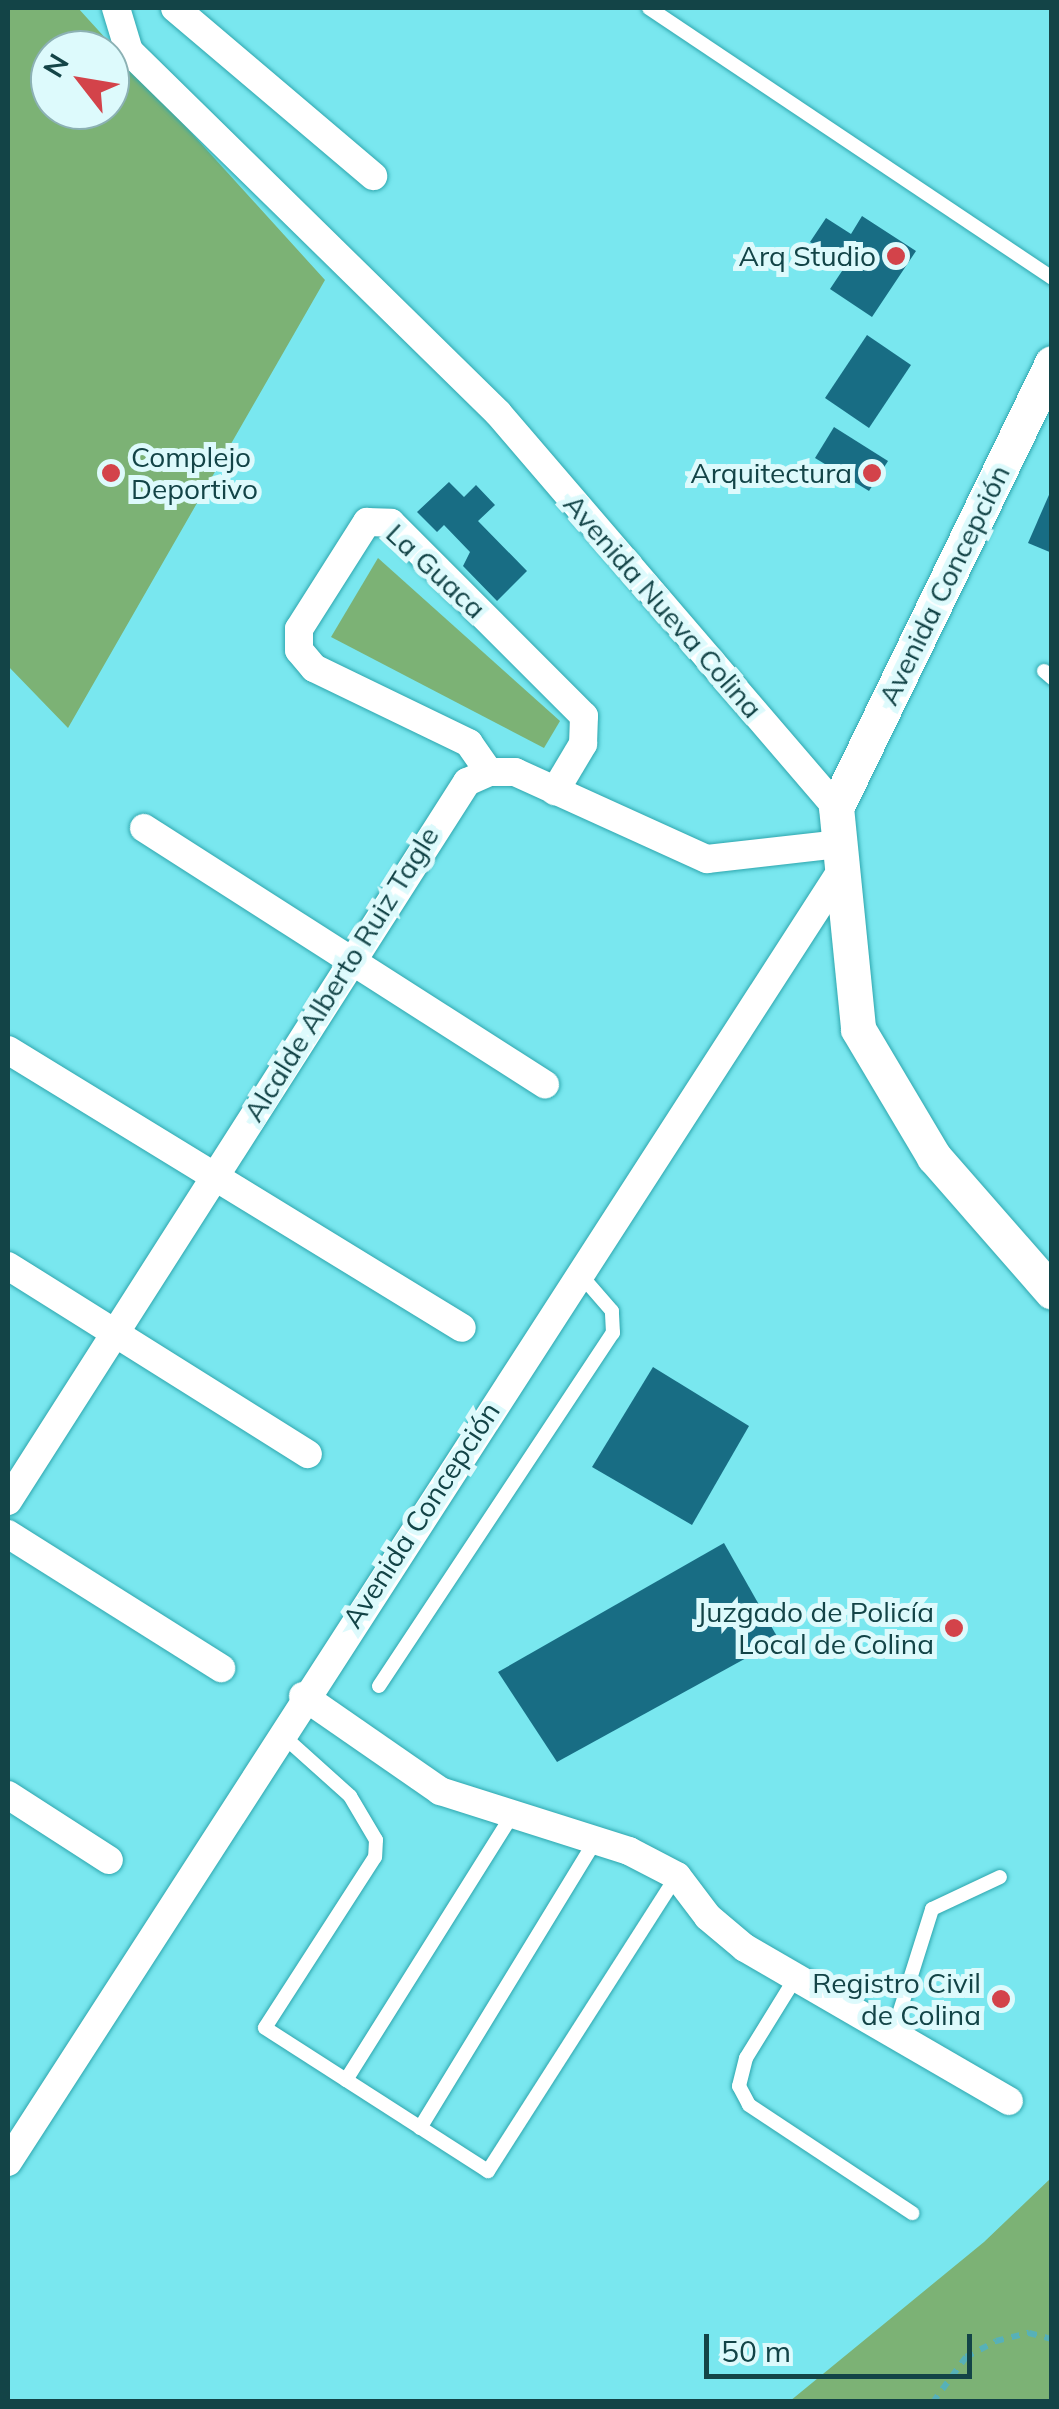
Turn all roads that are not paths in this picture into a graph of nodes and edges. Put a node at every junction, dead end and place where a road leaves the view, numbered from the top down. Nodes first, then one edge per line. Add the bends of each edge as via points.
1 (116, 8) edge
2 (174, 8) edge
3 (649, 8) edge
4 (373, 176) dead end
5 (1052, 278) edge
6 (1052, 363) edge
7 (490, 772) junction
8 (555, 791) junction
9 (836, 807) junction
10 (144, 828) dead end
11 (840, 857) junction
12 (350, 960) junction
13 (8, 1050) edge
14 (545, 1084) dead end
15 (214, 1176) junction
16 (8, 1266) edge
17 (578, 1274) junction
18 (1052, 1292) edge
19 (462, 1328) dead end
20 (114, 1333) junction
21 (308, 1454) dead end
22 (8, 1501) edge
23 (8, 1534) edge
24 (221, 1668) dead end
25 (379, 1686) dead end
26 (303, 1696) junction
27 (280, 1733) junction
28 (8, 1795) edge
29 (513, 1814) junction
30 (596, 1840) junction
31 (108, 1860) dead end
32 (677, 1876) junction
33 (1000, 1877) dead end
34 (796, 1977) junction
35 (893, 2033) junction
36 (346, 2080) junction
37 (1009, 2100) dead end
38 (420, 2128) junction
39 (8, 2162) edge
40 (912, 2214) dead end

1 - 9 street, Avenida Nueva Colina via 129,51 498,413
2 - 4 street
3 - 5 lane
6 - 9 street, Avenida Concepción
7 - 8 street via 515,772
7 - 8 street, La Guaca via 469,743 314,668 299,650 299,630 367,522 391,523 577,706 586,736
7 - 12 street, Alcalde Alberto Ruiz Tagle via 458,791
8 - 11 street via 707,859
9 - 11 street
10 - 12 street
11 - 17 street, Avenida Concepción
11 - 18 street via 858,1028 934,1157
12 - 14 street
12 - 15 street, Alcalde Alberto Ruiz Tagle
13 - 15 street
15 - 19 street
15 - 20 street, Alcalde Alberto Ruiz Tagle
16 - 20 street
17 - 25 lane via 612,1311 613,1333
17 - 26 street, Avenida Concepción
20 - 21 street
20 - 22 street, Alcalde Alberto Ruiz Tagle
23 - 24 street
26 - 27 street, Avenida Concepción
26 - 29 street via 440,1791
27 - 36 lane via 350,1796 376,1840 375,1857 265,2028
27 - 39 street, Avenida Concepción
28 - 31 street
29 - 30 street
29 - 36 lane
30 - 32 street
30 - 38 lane
32 - 34 street via 720,1927
32 - 38 lane via 488,2171
33 - 35 lane via 932,1909
34 - 35 street
34 - 40 lane via 746,2058 739,2086 748,2105
35 - 37 street
36 - 38 lane

